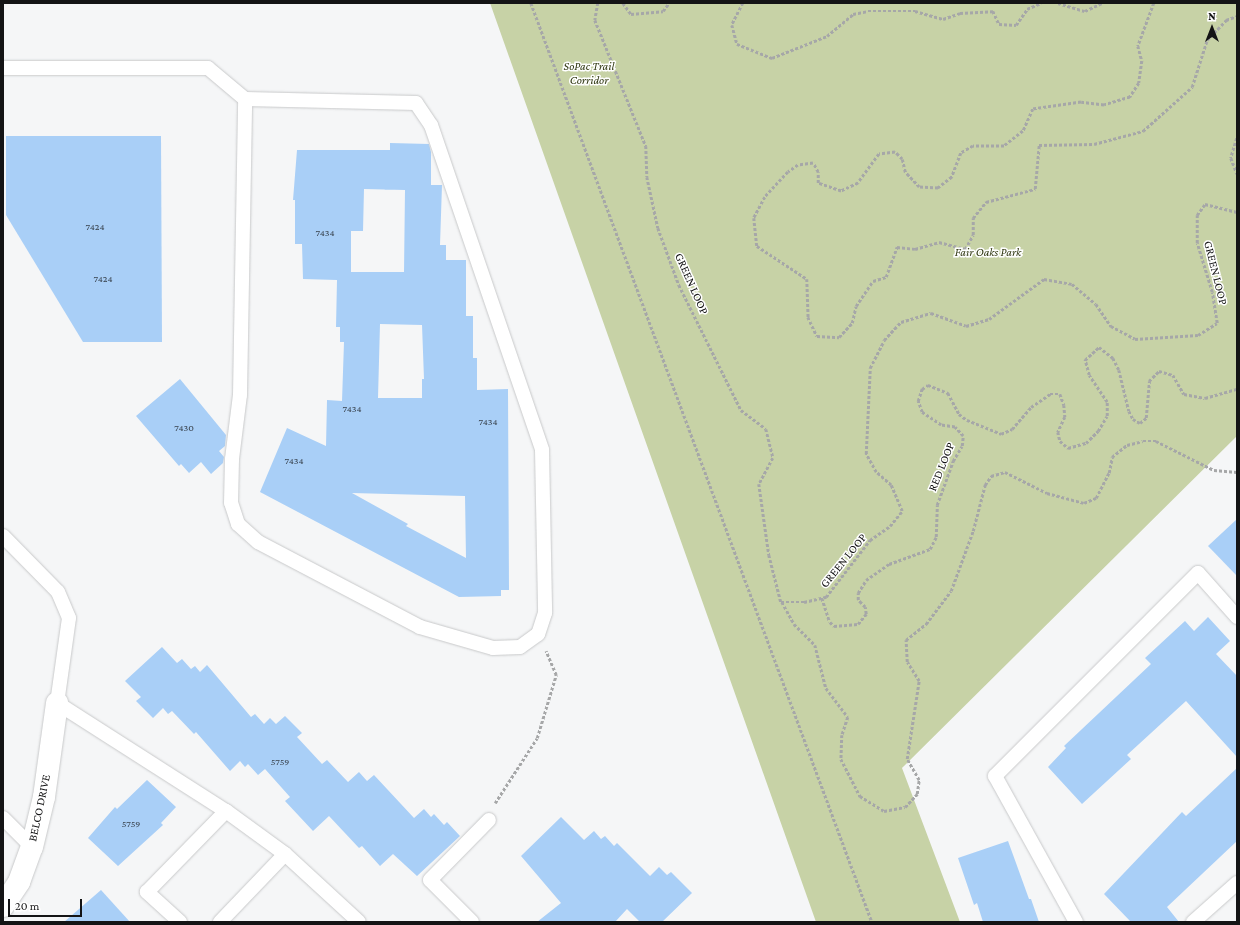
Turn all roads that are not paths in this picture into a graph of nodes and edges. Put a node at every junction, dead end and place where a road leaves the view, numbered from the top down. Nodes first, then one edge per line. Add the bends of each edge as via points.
1 (3, 68) edge
2 (245, 99) junction
3 (3, 536) edge
4 (1237, 617) edge
5 (58, 703) junction
6 (226, 811) junction
7 (3, 818) edge
8 (489, 820) road end
9 (32, 847) junction
10 (285, 854) junction
11 (1237, 883) edge
12 (3, 906) edge
13 (180, 922) edge
14 (220, 922) edge
15 (359, 922) edge
16 (472, 922) edge
17 (1076, 922) edge
18 (1193, 922) edge

1 - 2 lane via 208,68
2 - 2 lane via 240,395 232,459 231,503 238,524 258,542 420,627 493,648 520,647 538,634 545,614 542,450 431,125 416,103
3 - 5 lane via 58,592 69,618
4 - 17 lane via 1198,573 995,776
5 - 6 lane
5 - 9 street, BELCO DRIVE via 44,797
6 - 10 lane
6 - 13 lane via 147,892
7 - 9 lane
8 - 16 lane via 430,880
9 - 12 street, BELCO DRIVE via 19,882
10 - 14 lane
10 - 15 lane
11 - 18 lane

